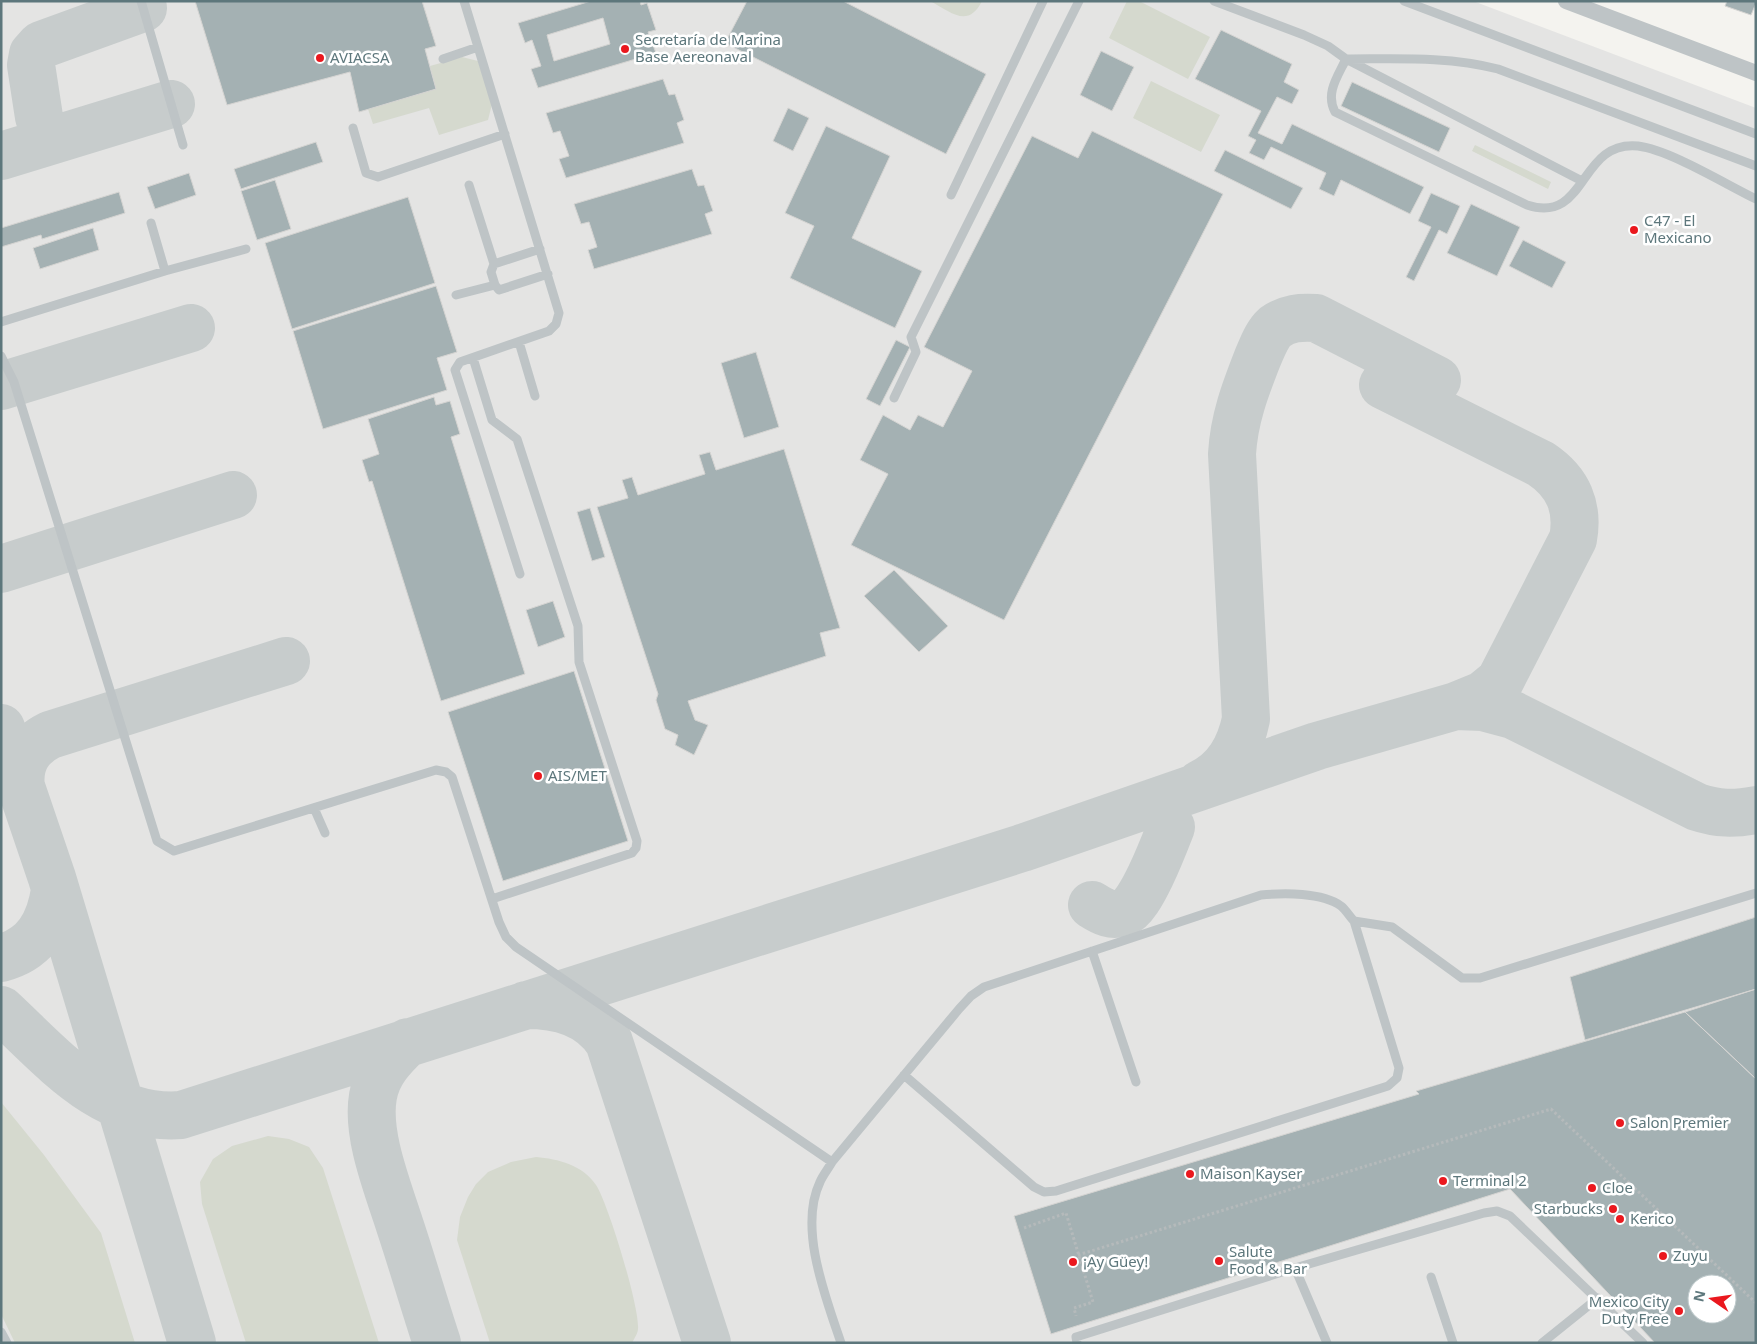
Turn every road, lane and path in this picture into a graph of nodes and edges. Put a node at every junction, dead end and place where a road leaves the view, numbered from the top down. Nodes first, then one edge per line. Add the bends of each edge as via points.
1 (141, 1) edge
2 (464, 1) edge
3 (1043, 1) edge
4 (1079, 1) edge
5 (1214, 1) edge
6 (1404, 1) edge
7 (1566, 1) edge
8 (478, 47) junction
9 (443, 58) dead end
10 (1346, 58) junction
11 (1756, 73) edge
12 (353, 128) dead end
13 (505, 134) junction
14 (1756, 134) edge
15 (183, 145) dead end
16 (1756, 166) edge
17 (1582, 181) junction
18 (469, 185) dead end
19 (951, 194) dead end
20 (1756, 199) edge
21 (151, 223) dead end
22 (246, 249) dead end
23 (540, 249) junction
24 (494, 264) junction
25 (164, 271) junction
26 (548, 274) junction
27 (495, 285) junction
28 (456, 295) dead end
29 (1, 322) edge
30 (519, 342) junction
31 (1, 356) edge
32 (473, 358) junction
33 (535, 396) dead end
34 (894, 398) dead end
35 (520, 574) dead end
36 (314, 808) junction
37 (325, 833) dead end
38 (1756, 893) edge
39 (492, 899) junction
40 (1354, 922) junction
41 (1092, 951) junction
42 (904, 1075) junction
43 (1136, 1082) dead end
44 (832, 1162) junction
45 (1024, 1228) dead end
46 (1078, 1255) junction
47 (1295, 1268) junction
48 (1431, 1276) dead end
49 (1598, 1298) junction
50 (1756, 1303) edge
51 (1076, 1316) dead end
52 (1, 1332) edge
53 (7, 1343) edge
54 (840, 1343) edge
55 (1077, 1343) edge
56 (1327, 1343) edge
57 (1453, 1343) edge
58 (1542, 1343) edge
59 (1643, 1343) edge

1 - 15 lane
2 - 8 lane
3 - 19 lane
4 - 34 lane via 911,337 916,352
5 - 10 lane via 1304,35
6 - 14 lane
7 - 11 street
8 - 9 lane
8 - 13 lane
10 - 16 lane via 1472,62
10 - 17 lane
10 - 17 lane via 1330,97 1335,112 1344,118 1538,209 1557,208 1568,200
12 - 13 lane via 366,173 378,177
13 - 23 lane
17 - 20 lane via 1603,156 1617,149 1636,146 1659,151
18 - 24 lane
21 - 25 lane
22 - 25 lane
23 - 24 lane
23 - 26 lane
24 - 27 lane via 490,272
25 - 29 lane
26 - 27 lane via 504,289 499,290
26 - 30 lane via 560,313 556,324 549,331
27 - 28 lane
30 - 32 lane
30 - 33 lane
31 - 36 lane via 14,382 157,842 174,851
32 - 35 lane via 460,362 455,370
32 - 39 lane via 492,420 517,439 578,626 579,662 637,841 632,853
36 - 37 lane
36 - 39 lane via 436,770 446,772 452,777
38 - 40 lane via 1480,978 1462,978 1392,927
39 - 44 lane via 506,937 516,947
40 - 41 lane via 1342,906 1328,900 1289,893 1261,895
40 - 42 lane via 1399,1068 1397,1078 1388,1086 1056,1191 1044,1192 1034,1187
41 - 42 lane via 984,987 971,996
41 - 43 lane
42 - 44 lane
44 - 54 lane via 819,1182 813,1207 814,1250
45 - 46 path via 1066,1213
46 - 50 path via 1551,1109
46 - 51 path via 1093,1302 1074,1308
47 - 49 lane via 1497,1211 1510,1216
47 - 55 lane via 1076,1337
47 - 56 lane
48 - 57 lane
49 - 58 lane
49 - 59 lane
52 - 53 lane

